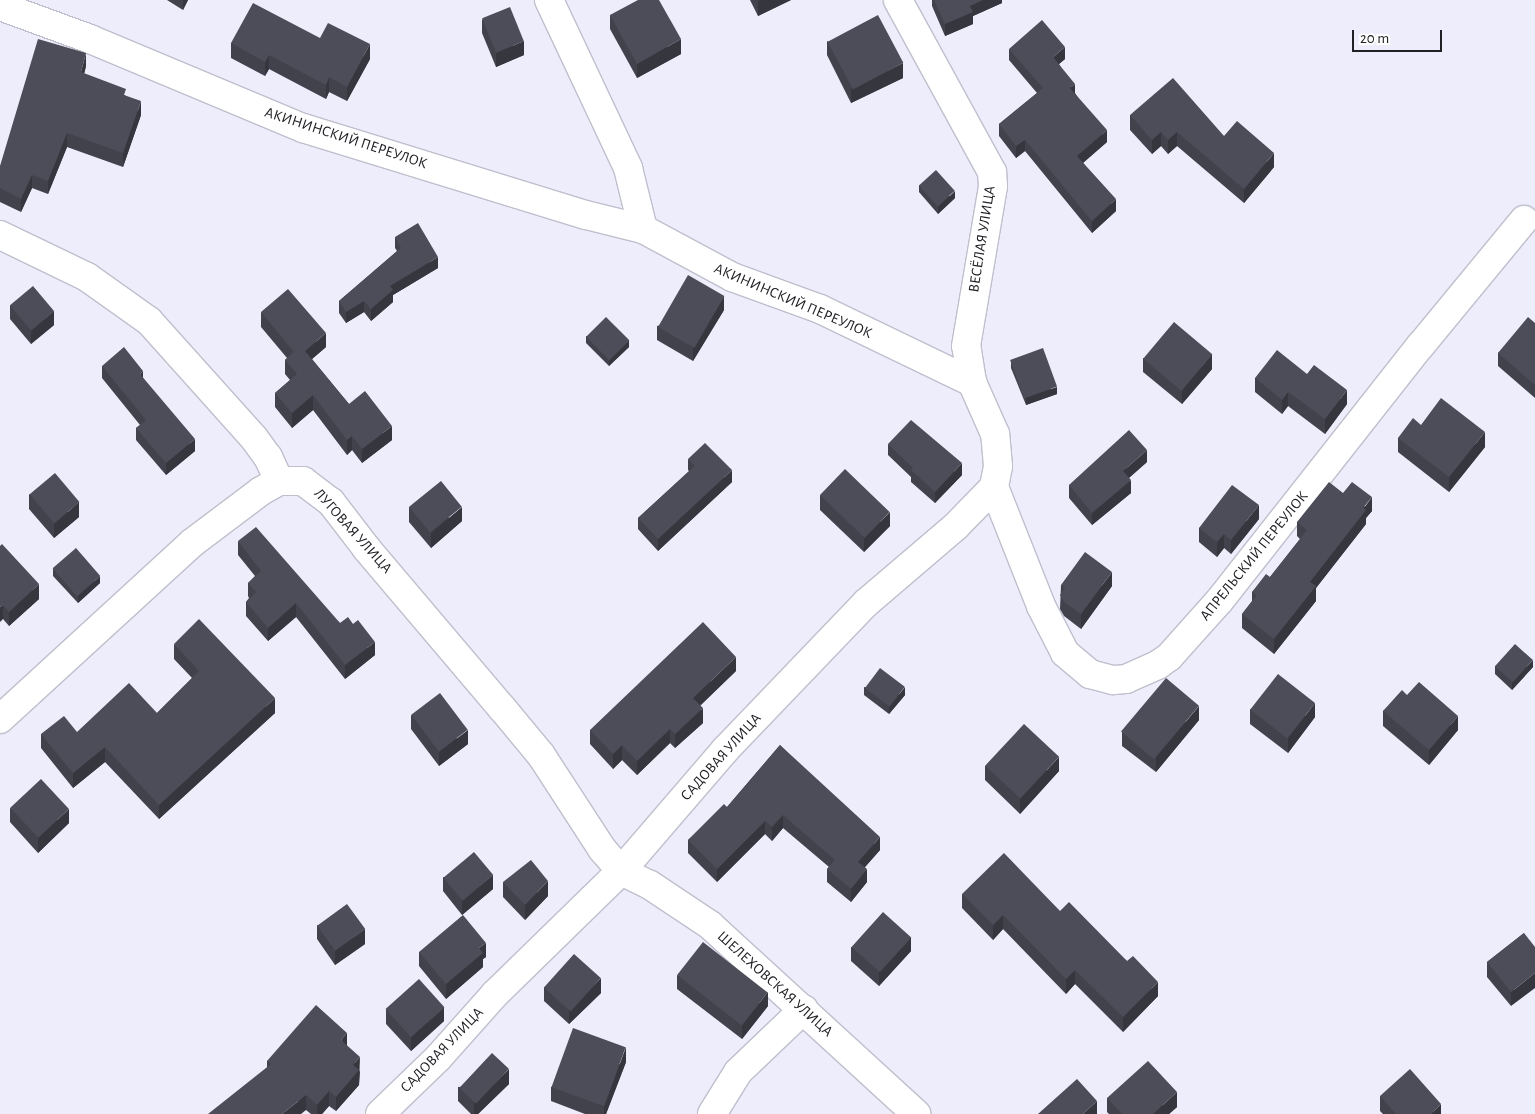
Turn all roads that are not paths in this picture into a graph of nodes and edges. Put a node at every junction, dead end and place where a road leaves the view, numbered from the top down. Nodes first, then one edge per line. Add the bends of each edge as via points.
1 (549, 0) edge
2 (898, 0) edge
3 (0, 6) edge
4 (1524, 220) dead end
5 (643, 229) junction
6 (0, 235) edge
7 (972, 382) junction
8 (279, 481) junction
9 (994, 487) junction
10 (0, 719) edge
11 (621, 870) junction
12 (804, 1009) junction
13 (380, 1114) edge
14 (712, 1114) edge
15 (916, 1114) edge

1 - 5 street via 628,168
2 - 7 street, ВЕСЁЛАЯ УЛИЦА via 992,172 993,186 968,330 967,360
3 - 5 street, АКИНИНСКИЙ ПЕРЕУЛОК via 90,39 303,128 569,210
4 - 9 street, АПРЕЛЬСКИЙ ПЕРЕУЛОК via 1220,600 1159,664 1126,679 1113,680 1090,674 1065,653 1040,606
5 - 7 street, АКИНИНСКИЙ ПЕРЕУЛОК via 732,277 820,309
6 - 8 street via 88,277 149,321 254,438 268,456
7 - 9 street via 995,434 998,466
8 - 10 street via 192,543
8 - 11 street, ЛУГОВАЯ УЛИЦА via 303,481 331,502 362,544 391,574 541,755 602,849
9 - 11 street, САДОВАЯ УЛИЦА via 956,526 866,603 725,750
11 - 12 street, ШЕЛЕХОВСКАЯ УЛИЦА via 710,925
11 - 13 street, САДОВАЯ УЛИЦА
12 - 14 street via 738,1072
12 - 15 street, ШЕЛЕХОВСКАЯ УЛИЦА

